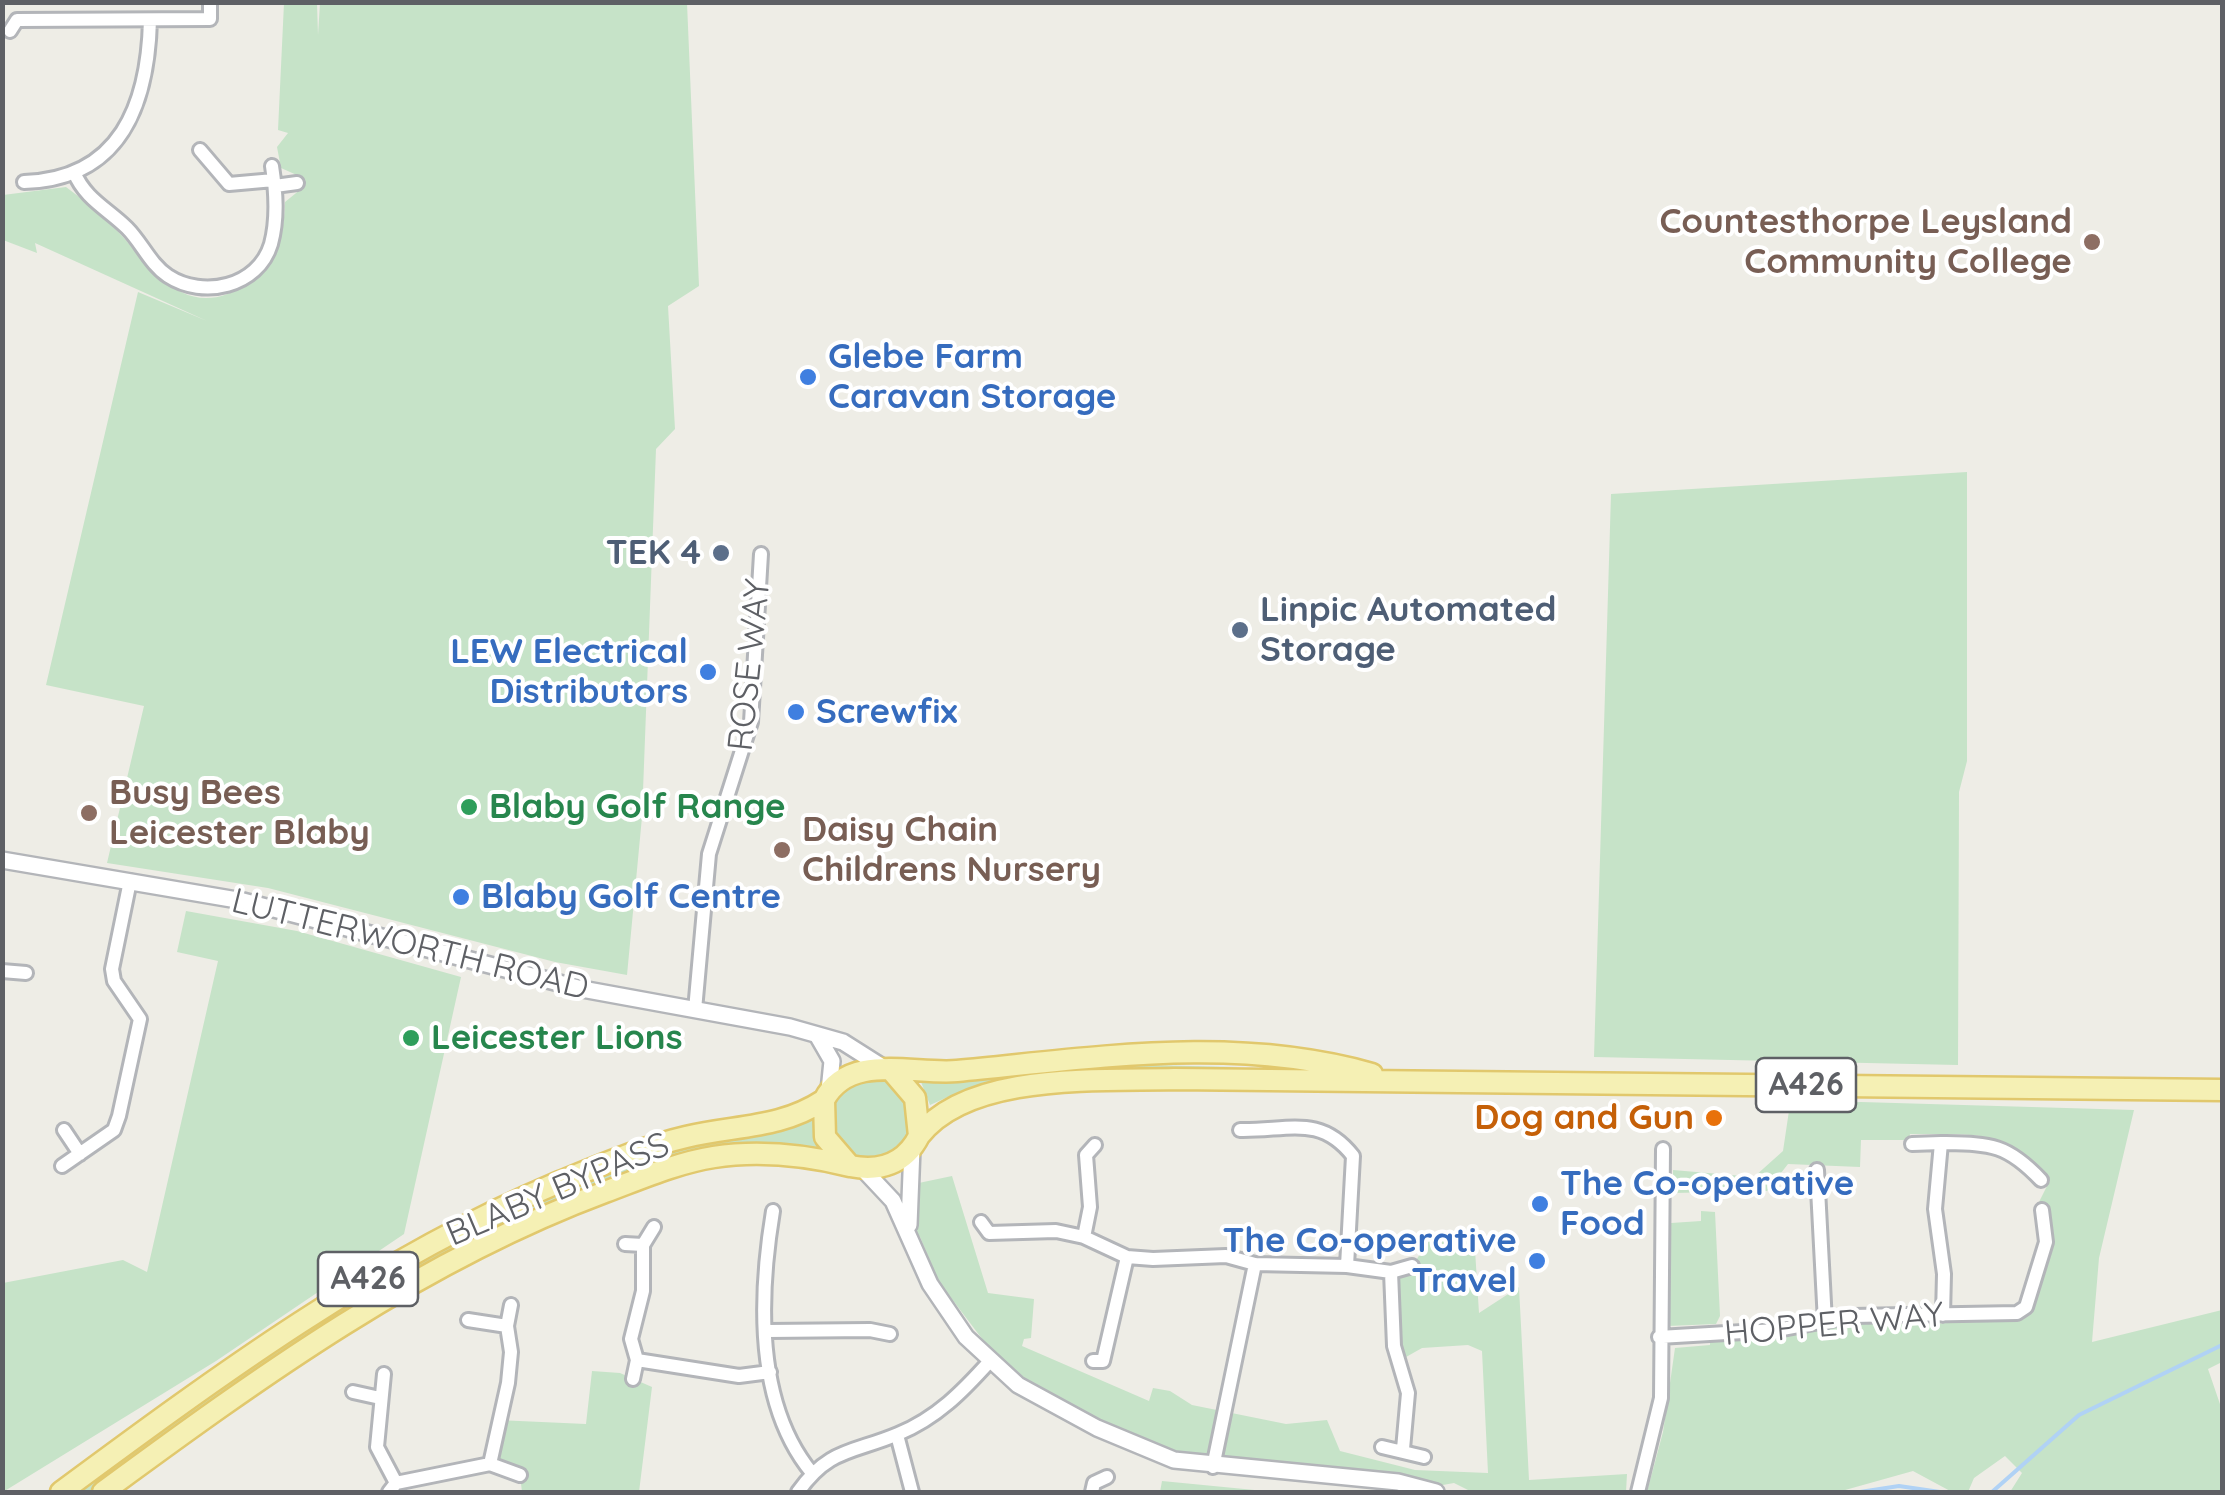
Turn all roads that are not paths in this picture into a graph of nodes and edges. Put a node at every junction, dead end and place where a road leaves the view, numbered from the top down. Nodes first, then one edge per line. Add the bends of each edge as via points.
1 (210, 2) edge
2 (150, 20) junction
3 (10, 32) dead end
4 (200, 150) dead end
5 (74, 172) junction
6 (274, 177) junction
7 (24, 182) dead end
8 (297, 183) dead end
9 (761, 554) dead end
10 (2, 860) edge
11 (130, 881) junction
12 (2, 970) edge
13 (26, 974) dead end
14 (695, 1010) junction
15 (817, 1035) junction
16 (888, 1069) junction
17 (1390, 1080) junction
18 (2222, 1090) edge
19 (826, 1096) junction
20 (64, 1130) dead end
21 (1240, 1130) dead end
22 (1262, 1130) junction
23 (915, 1142) junction
24 (1941, 1143) junction
25 (1912, 1144) dead end
26 (1095, 1145) dead end
27 (1261, 1146) dead end
28 (1663, 1149) dead end
29 (80, 1154) junction
30 (62, 1166) dead end
31 (856, 1167) junction
32 (1817, 1170) dead end
33 (2041, 1180) dead end
34 (2042, 1210) dead end
35 (772, 1211) dead end
36 (654, 1227) dead end
37 (909, 1229) junction
38 (986, 1233) dead end
39 (1084, 1237) junction
40 (625, 1244) dead end
41 (643, 1246) junction
42 (1127, 1257) junction
43 (1255, 1264) junction
44 (1348, 1266) junction
45 (1412, 1266) dead end
46 (1390, 1272) junction
47 (511, 1305) dead end
48 (1943, 1314) junction
49 (468, 1320) dead end
50 (1825, 1322) junction
51 (507, 1326) junction
52 (766, 1331) junction
53 (890, 1334) dead end
54 (1659, 1337) junction
55 (636, 1360) junction
56 (990, 1361) junction
57 (1102, 1364) dead end
58 (770, 1372) junction
59 (384, 1374) dead end
60 (633, 1378) dead end
61 (353, 1392) dead end
62 (380, 1398) junction
63 (896, 1435) junction
64 (1382, 1448) dead end
65 (1402, 1449) junction
66 (1424, 1457) dead end
67 (490, 1464) junction
68 (1213, 1467) junction
69 (812, 1473) junction
70 (520, 1475) dead end
71 (392, 1488) edge
72 (60, 1492) edge
73 (104, 1492) edge
74 (798, 1492) edge
75 (912, 1492) edge
76 (1436, 1492) edge
77 (1638, 1492) edge

1 - 2 street via 210,19
2 - 3 street via 17,20
2 - 5 street via 130,124
4 - 6 street via 230,184
5 - 6 street via 80,187 127,228 157,267 180,283 211,288 238,281 266,258 276,215
5 - 7 street
6 - 8 street
9 - 14 street, ROSE WAY via 751,722 709,854
10 - 11 street, LUTTERWORTH ROAD
11 - 14 street, LUTTERWORTH ROAD via 281,910 452,958
11 - 29 street via 112,969 114,982 137,1008 139,1030 114,1130
12 - 13 street
14 - 15 street, LUTTERWORTH ROAD
15 - 16 street, LUTTERWORTH ROAD
15 - 19 street via 832,1061
16 - 17 main road, A426 via 957,1071 1196,1050 1344,1066
16 - 19 main road via 848,1076
16 - 23 main road via 915,1098
17 - 18 main road, A426
17 - 23 main road, A426 via 1206,1078 1005,1090 958,1104 932,1120
19 - 31 main road via 826,1137
19 - 72 main road, BLABY BYPASS / A426 via 789,1120 658,1146 546,1188 447,1236 280,1334
20 - 29 street
21 - 22 street
22 - 27 street
22 - 44 street via 1307,1127 1335,1134 1353,1156
23 - 31 main road via 896,1162
23 - 37 street
24 - 25 street
24 - 33 street via 2002,1146
24 - 48 street via 1934,1209
26 - 39 street via 1086,1155 1090,1207
28 - 54 street
29 - 30 street
31 - 37 street via 893,1201
31 - 73 main road, BLABY BYPASS / A426 via 782,1154 714,1157 546,1216 420,1278 323,1336
32 - 50 street
34 - 48 street, HOPPER WAY via 2046,1242 2026,1306 2016,1312
35 - 52 street via 761,1284
36 - 41 street
37 - 56 street via 930,1284
38 - 39 street via 1056,1230
39 - 42 street
40 - 41 street
41 - 55 street via 643,1290 631,1339
42 - 43 street via 1226,1256
42 - 57 street
43 - 44 street
43 - 68 street
44 - 46 street
45 - 46 street
46 - 65 street via 1394,1346 1408,1393
47 - 51 street
48 - 50 street, HOPPER WAY
49 - 51 street
50 - 54 street, HOPPER WAY
51 - 67 street via 508,1383
52 - 53 street
52 - 58 street
54 - 77 street via 1661,1398
55 - 58 street via 740,1376
55 - 60 street
56 - 63 street via 958,1397
56 - 68 street via 1018,1385 1097,1428 1146,1451
58 - 69 street via 783,1431
59 - 62 street
61 - 62 street
62 - 71 street via 377,1447
63 - 69 street via 851,1448
63 - 75 street
64 - 65 street
65 - 66 street
67 - 70 street
67 - 71 street
68 - 76 street via 1398,1482
69 - 74 street

